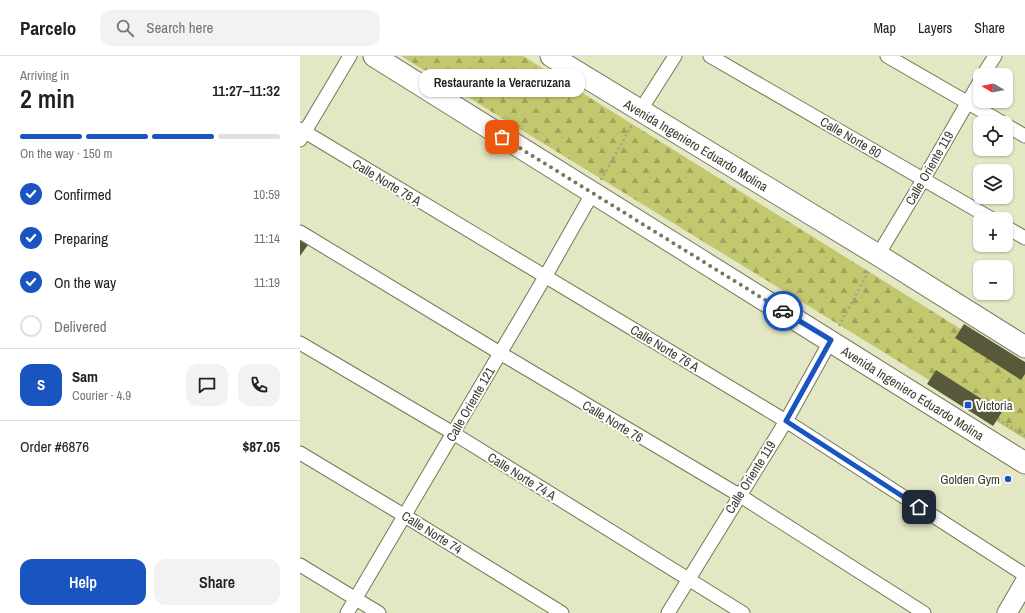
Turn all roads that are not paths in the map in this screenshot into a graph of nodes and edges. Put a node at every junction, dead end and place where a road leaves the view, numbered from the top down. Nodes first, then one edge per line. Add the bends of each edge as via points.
1 (350, 56) edge
2 (374, 56) edge
3 (551, 56) edge
4 (675, 56) edge
5 (710, 56) edge
6 (887, 56) edge
7 (995, 56) edge
8 (987, 68) edge
9 (973, 93) edge
10 (967, 103) junction
11 (640, 111) junction
12 (990, 116) edge
13 (1013, 129) edge
14 (302, 134) edge
15 (1025, 136) edge
16 (923, 180) junction
17 (592, 194) junction
18 (980, 212) edge
19 (1013, 231) edge
20 (300, 232) edge
21 (1025, 238) edge
22 (878, 255) junction
23 (546, 277) junction
24 (831, 340) junction
25 (300, 343) edge
26 (1025, 348) edge
27 (500, 353) junction
28 (786, 421) junction
29 (453, 433) junction
30 (300, 453) edge
31 (1025, 463) edge
32 (739, 495) junction
33 (405, 516) junction
34 (300, 565) edge
35 (1025, 575) edge
36 (688, 579) junction
37 (1025, 582) edge
38 (355, 599) junction
39 (347, 613) edge
40 (379, 613) edge
41 (562, 613) edge
42 (668, 613) edge
43 (743, 613) edge
44 (924, 613) edge
45 (1007, 613) edge

1 - 14 street
2 - 17 main road, Avenida Ingeniero Eduardo Molina
3 - 11 main road, Avenida Ingeniero Eduardo Molina
4 - 11 street
5 - 16 street, Calle Norte 80
6 - 10 street
7 - 8 street
9 - 10 street, Calle Oriente 119
10 - 12 street
10 - 16 street, Calle Oriente 119
11 - 22 main road, Avenida Ingeniero Eduardo Molina
13 - 15 street
14 - 23 street, Calle Norte 76 A
16 - 18 street, Calle Norte 80
16 - 22 street, Calle Oriente 119
17 - 23 street, Calle Oriente 121
17 - 24 main road, Avenida Ingeniero Eduardo Molina
19 - 21 street
20 - 27 street, Calle Norte 76
22 - 26 main road, Avenida Ingeniero Eduardo Molina
23 - 27 street, Calle Oriente 121
23 - 28 street, Calle Norte 76 A
24 - 28 street, Calle Oriente 119
24 - 31 main road, Avenida Ingeniero Eduardo Molina
25 - 29 street, Calle Norte 74 A
27 - 29 street, Calle Oriente 121
27 - 32 street, Calle Norte 76
28 - 32 street, Calle Oriente 119
28 - 35 street, Calle Norte 76 A
29 - 33 street, Calle Oriente 121
29 - 36 street, Calle Norte 74 A
30 - 33 street, Calle Norte 74
32 - 36 street, Calle Oriente 119
32 - 44 street, Calle Norte 76
33 - 38 street, Calle Oriente 121
33 - 41 street, Calle Norte 74
34 - 38 street
36 - 42 street, Calle Oriente 119
36 - 43 street, Calle Norte 74 A
37 - 45 street
38 - 39 street, Calle Oriente 121
38 - 40 street

